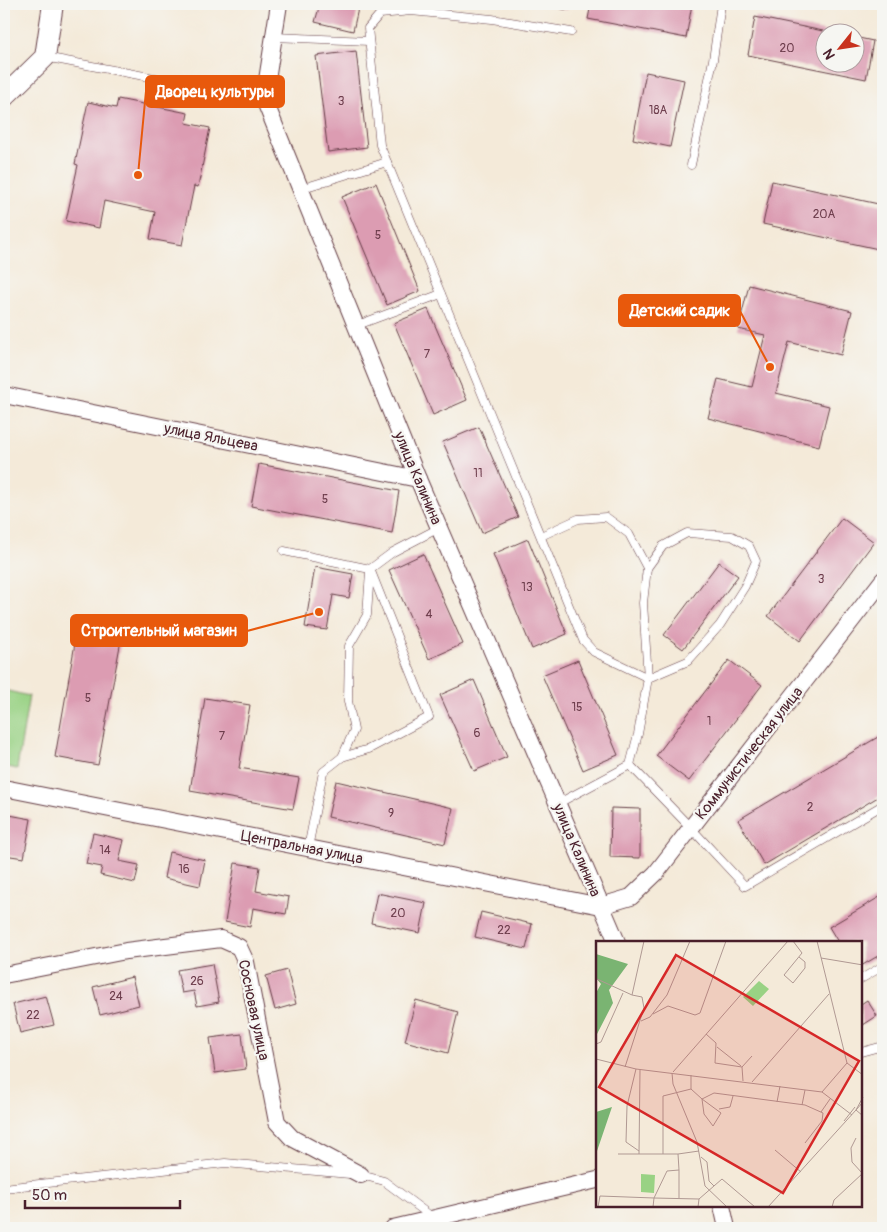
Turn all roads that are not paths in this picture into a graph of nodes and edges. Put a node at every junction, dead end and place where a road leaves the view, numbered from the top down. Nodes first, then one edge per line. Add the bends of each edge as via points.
1 (53, 4) edge
2 (279, 4) edge
3 (721, 4) edge
4 (571, 32) dead end
5 (274, 37) junction
6 (369, 42) junction
7 (45, 57) junction
8 (4, 97) edge
9 (264, 98) junction
10 (387, 162) junction
11 (691, 165) dead end
12 (300, 188) junction
13 (441, 294) junction
14 (355, 326) junction
15 (4, 395) edge
16 (418, 479) junction
17 (439, 528) junction
18 (541, 536) junction
19 (284, 551) dead end
20 (647, 568) junction
21 (370, 570) junction
22 (883, 580) edge
23 (648, 678) junction
24 (342, 756) junction
25 (630, 765) junction
26 (4, 788) edge
27 (557, 804) junction
28 (883, 805) edge
29 (691, 828) junction
30 (308, 848) junction
31 (600, 906) junction
32 (617, 941) edge
33 (883, 966) edge
34 (4, 975) edge
35 (862, 978) edge
36 (883, 1046) edge
37 (862, 1052) edge
38 (361, 1175) junction
39 (596, 1180) edge
40 (4, 1188) edge
41 (722, 1207) edge
42 (434, 1218) junction
43 (393, 1228) edge
44 (727, 1228) edge

1 - 7 street
2 - 5 street
3 - 11 lane
4 - 6 lane via 492,18 411,11 380,14 368,28
5 - 6 lane
5 - 9 street
6 - 10 lane via 380,145
7 - 8 street
7 - 9 lane
9 - 12 street, улица Калинина
10 - 12 lane
10 - 13 lane
12 - 14 street, улица Калинина
13 - 14 lane
13 - 18 lane
14 - 16 street, улица Калинина
15 - 16 street, улица Яльцева
16 - 17 street, улица Калинина
17 - 21 lane via 393,552
17 - 27 street, улица Калинина
18 - 20 lane via 578,519 606,517 629,534
18 - 23 lane via 582,640 594,652
19 - 21 lane
20 - 23 lane via 643,603
20 - 23 lane via 663,546 686,534 732,536 749,546 756,561 745,586 720,625 688,661
21 - 24 lane via 367,615 350,646 348,701 354,730
21 - 24 lane via 429,717 370,749
22 - 29 street, Коммунистическая улица
23 - 25 lane
24 - 30 lane via 323,772
25 - 27 lane
25 - 29 lane
26 - 30 street, Центральная улица
27 - 31 street, улица Калинина
28 - 29 lane via 745,886
29 - 31 street, Коммунистическая улица via 631,897
30 - 31 street, Центральная улица
31 - 32 street, улица Калинина
33 - 35 lane
34 - 38 street, Сосновая улица via 126,951 221,939 239,947 246,962 277,1122 292,1138
36 - 37 lane
38 - 40 lane via 225,1163
38 - 42 lane via 384,1181
39 - 42 street
41 - 44 street
42 - 43 street

